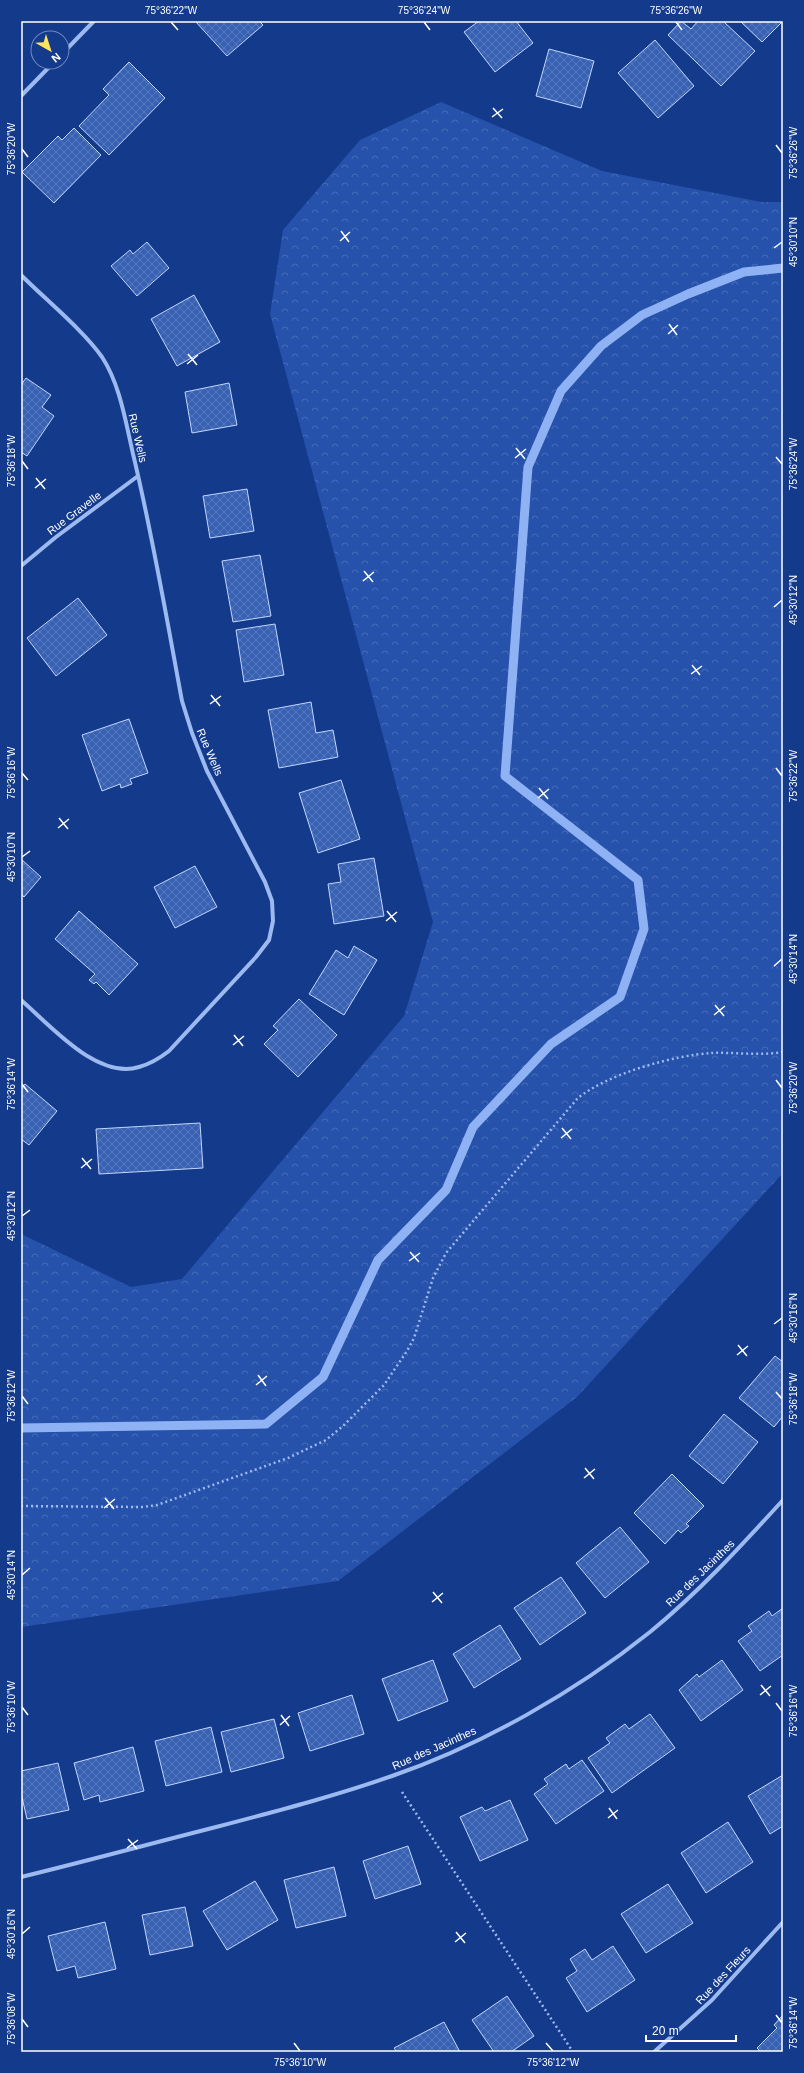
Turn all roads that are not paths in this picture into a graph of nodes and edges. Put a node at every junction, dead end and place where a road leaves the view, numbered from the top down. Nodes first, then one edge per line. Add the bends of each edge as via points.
1 (94, 21) edge
2 (70, 46) edge
3 (46, 70) edge
4 (21, 96) edge
5 (21, 275) edge
6 (138, 476) junction
7 (21, 566) edge
8 (21, 1000) edge
9 (783, 1500) edge
10 (21, 1877) edge
11 (783, 1922) edge
12 (654, 2052) edge

1 - 2 street
3 - 4 street
5 - 6 street, Rue Wells via 102,357 121,405
6 - 7 street, Rue Gravelle
6 - 8 street, Rue Wells via 182,701 207,771 266,882 272,901 273,921 269,940 251,963 169,1051 138,1067 119,1068 102,1064 84,1055
9 - 10 street, Rue des Jacinthes via 698,1590 649,1632 603,1666 502,1727 451,1752 392,1776 314,1801
11 - 12 street, Rue des Fleurs via 712,2000

